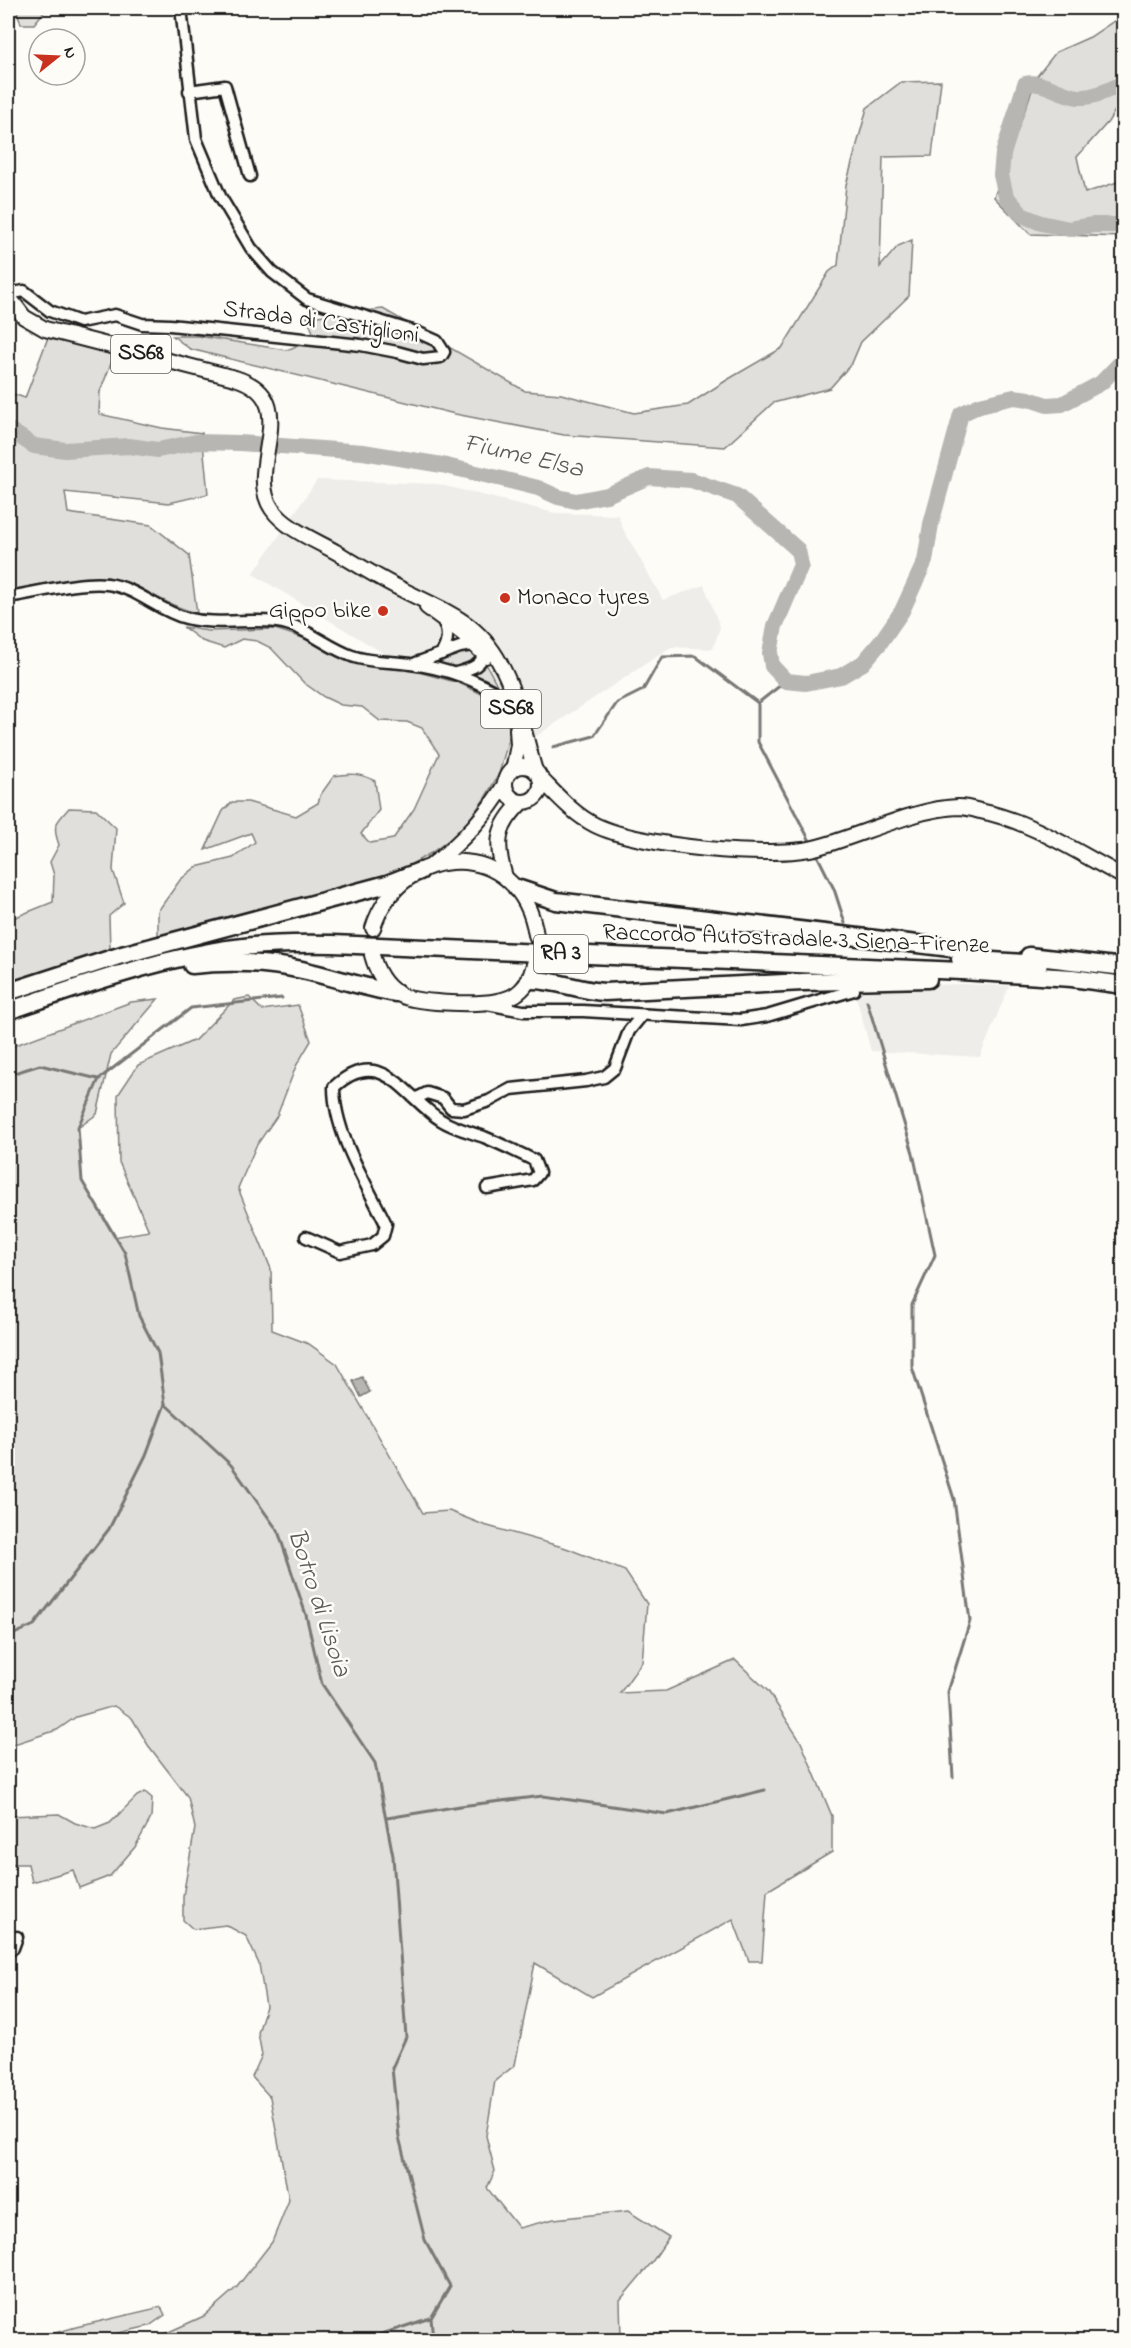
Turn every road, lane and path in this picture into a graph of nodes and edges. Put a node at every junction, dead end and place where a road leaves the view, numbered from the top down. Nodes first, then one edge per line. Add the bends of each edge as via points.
1 (181, 8) edge
2 (189, 91) junction
3 (250, 176) dead end
4 (8, 295) edge
5 (8, 597) edge
6 (448, 617) junction
7 (481, 648) junction
8 (441, 654) junction
9 (412, 664) junction
10 (456, 673) junction
11 (511, 698) junction
12 (513, 770) junction
13 (538, 775) junction
14 (505, 784) junction
15 (525, 801) junction
16 (569, 808) junction
17 (425, 869) junction
18 (1124, 877) edge
19 (511, 883) junction
20 (373, 928) dead end
21 (536, 935) dead end
22 (372, 955) dead end
23 (535, 961) dead end
24 (1124, 967) edge
25 (1124, 975) edge
26 (525, 985) junction
27 (1124, 985) edge
28 (854, 990) dead end
29 (8, 992) edge
30 (1124, 992) edge
31 (396, 993) junction
32 (8, 1000) edge
33 (484, 1003) junction
34 (8, 1011) edge
35 (532, 1011) junction
36 (642, 1015) junction
37 (8, 1020) edge
38 (417, 1098) junction
39 (487, 1188) dead end
40 (306, 1237) dead end
41 (17, 1937) dead end
42 (8, 1952) edge

1 - 2 street, Strada di Castiglioni
2 - 3 street via 225,86
2 - 4 street, Strada di Castiglioni via 195,139 220,196 241,233 272,272 312,302 436,341 444,352 441,357 423,359 362,345 142,324 120,316 74,321 50,311 24,291
4 - 6 main road, SS68 via 24,317 45,329 251,384 266,399 270,414 264,484 269,505 285,523
5 - 9 street via 87,584 113,585 182,617 217,623 282,623 356,658
6 - 7 main road, SS68
6 - 8 street via 447,644
6 - 11 main road, SS68 via 472,628 494,653
7 - 8 street
7 - 10 street via 476,666
7 - 11 main road, SS68
8 - 9 street
9 - 10 street
10 - 11 street
11 - 12 main road, SS68 via 519,741
11 - 13 main road, SS68
12 - 13 main road via 524,766
12 - 14 main road, SS68
13 - 15 main road via 538,794
13 - 16 main road
14 - 15 main road via 512,798
14 - 17 main road via 470,833
15 - 16 main road via 548,801
15 - 19 main road via 506,818 500,832 499,850
16 - 18 main road via 596,826 634,839 784,852 816,848 928,812 958,807 1024,824
17 - 19 main road via 466,861 485,865
17 - 20 main road via 391,893
17 - 29 highway via 387,884 122,955
19 - 21 main road via 531,914
19 - 24 highway via 556,901
22 - 31 main road via 378,973
23 - 26 main road
25 - 32 highway, Raccordo Autostradale 3 Siena-Firenze / RA 3 via 1002,961 325,933 236,937 182,947
26 - 30 highway via 546,980 605,992 955,979 1065,984
26 - 33 main road via 504,1000
26 - 35 street via 524,1005
27 - 34 highway, Raccordo Autostradale 3 Siena-Firenze / RA 3 via 962,970 273,944 160,963
28 - 36 street via 757,1019
31 - 33 main road via 416,1000
31 - 37 highway via 282,966 216,963 148,974
33 - 35 street
35 - 36 street
36 - 38 street via 629,1031 615,1068 604,1077 511,1089 464,1109 451,1108 443,1098 428,1094
38 - 39 street via 441,1120 534,1160 539,1173 533,1180
38 - 40 street via 389,1076 366,1070 345,1077 334,1087 334,1104 343,1133 386,1224 383,1236 372,1245 340,1252
41 - 42 street

